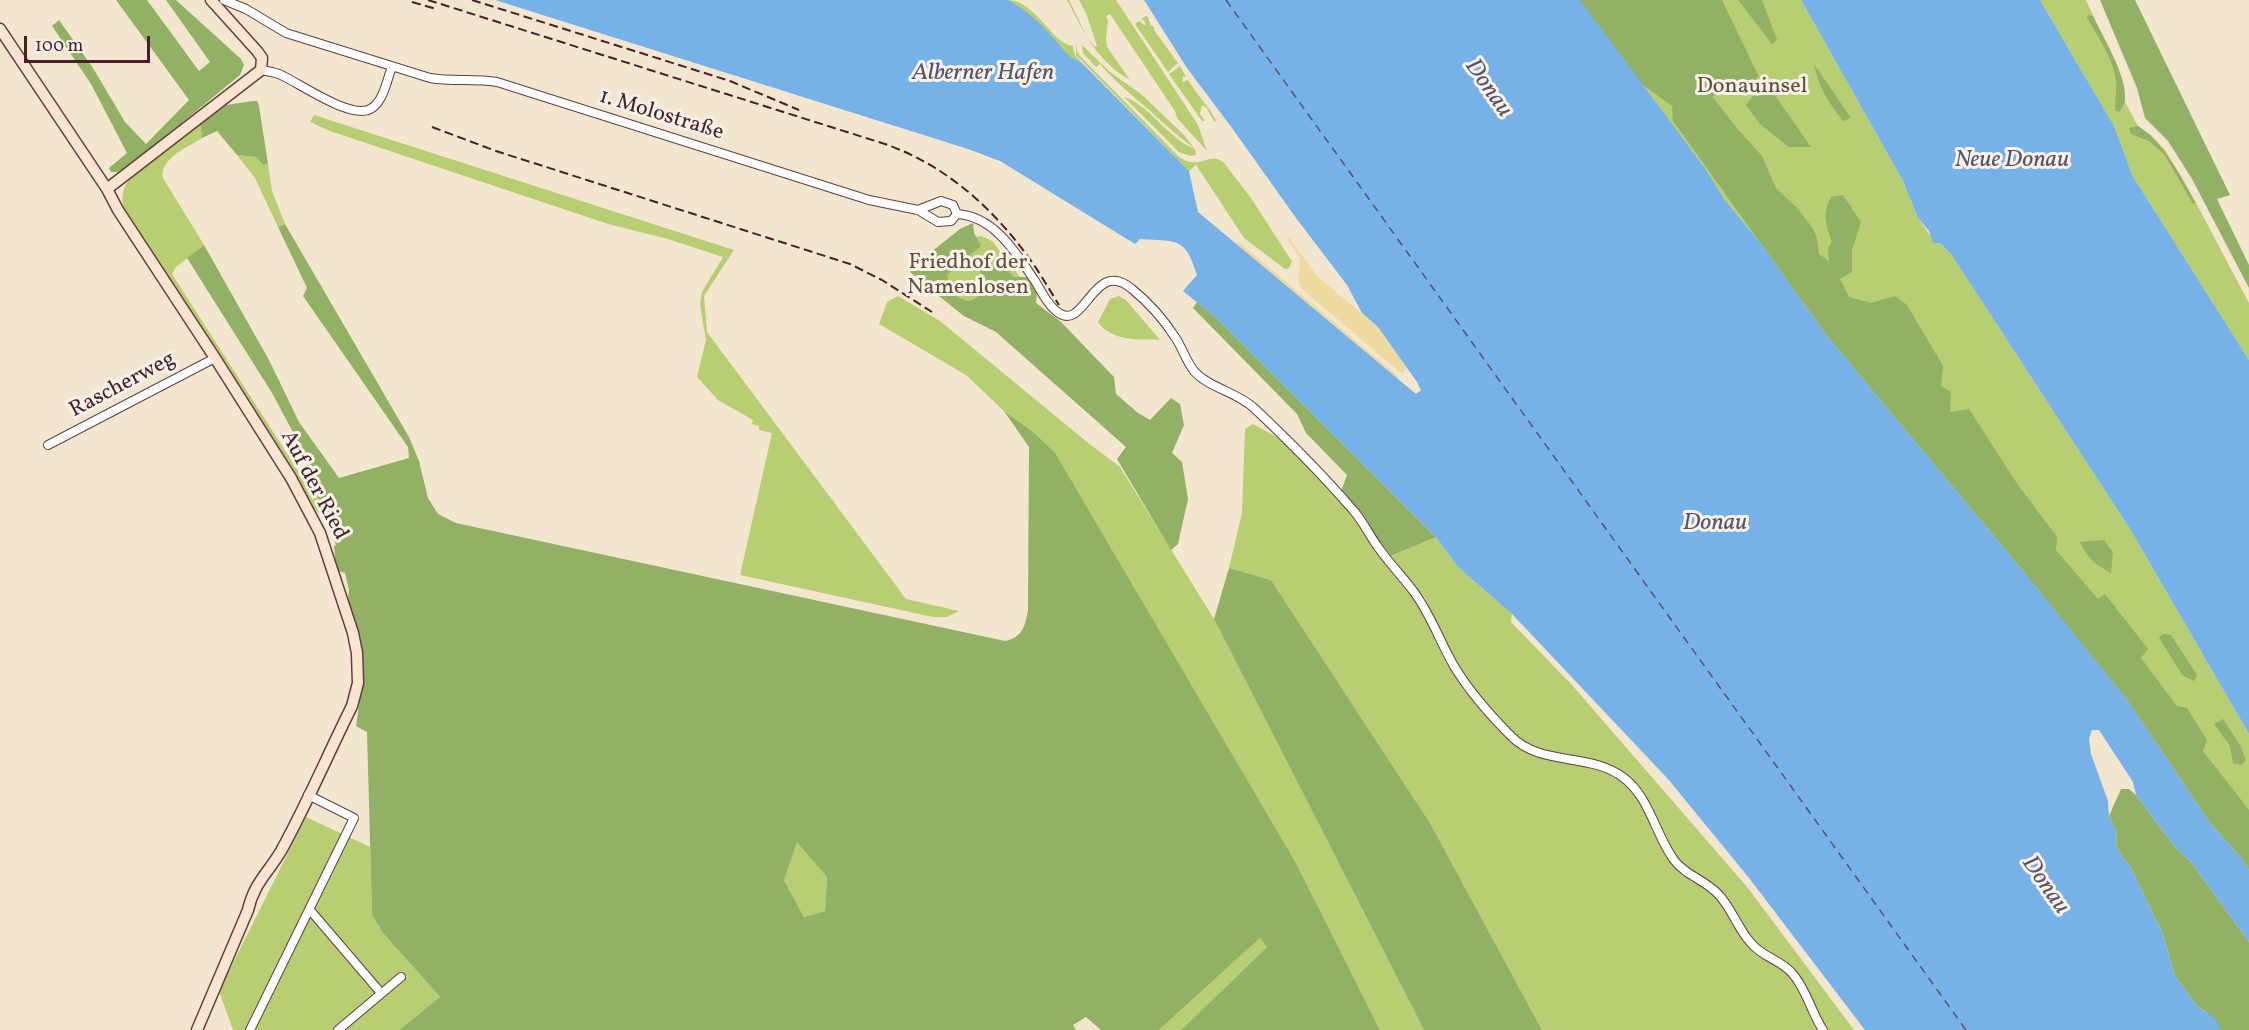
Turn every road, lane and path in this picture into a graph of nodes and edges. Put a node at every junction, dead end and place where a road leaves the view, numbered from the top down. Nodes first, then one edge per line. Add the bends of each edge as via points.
1 (211, 0) edge
2 (224, 0) edge
3 (1, 31) edge
4 (392, 67) junction
5 (261, 70) junction
6 (107, 189) junction
7 (918, 210) junction
8 (957, 214) junction
9 (215, 358) junction
10 (48, 445) dead end
11 (308, 795) junction
12 (310, 910) junction
13 (401, 977) dead end
14 (381, 993) junction
15 (197, 1030) edge
16 (250, 1030) edge
17 (338, 1030) edge
18 (1823, 1030) edge

1 - 5 main road via 257,51 262,58
2 - 4 street, 1. Molostraße via 286,33
3 - 6 main road, Auf der Ried
4 - 5 street via 378,102 366,111 344,107 278,74
4 - 7 street, 1. Molostraße via 443,80 497,82 869,200
5 - 6 main road
6 - 9 main road, Auf der Ried
7 - 8 street, 1. Molostraße via 944,223
7 - 8 street, 1. Molostraße via 941,201 953,205
8 - 18 street via 978,219 999,233 1047,301 1065,316 1078,311 1107,280 1120,281 1132,288 1176,338 1195,372 1247,401 1355,512 1420,601 1462,678 1509,734 1534,752 1605,768 1627,780 1648,809 1675,861 1720,896 1757,949 1793,974
9 - 10 street, Rascherweg
9 - 11 main road, Auf der Ried via 291,478 320,533 355,643 358,683 352,706
11 - 12 street via 354,818
11 - 15 main road, Auf der Ried via 280,851 260,877
12 - 14 street
12 - 16 street
13 - 14 street
14 - 17 street

